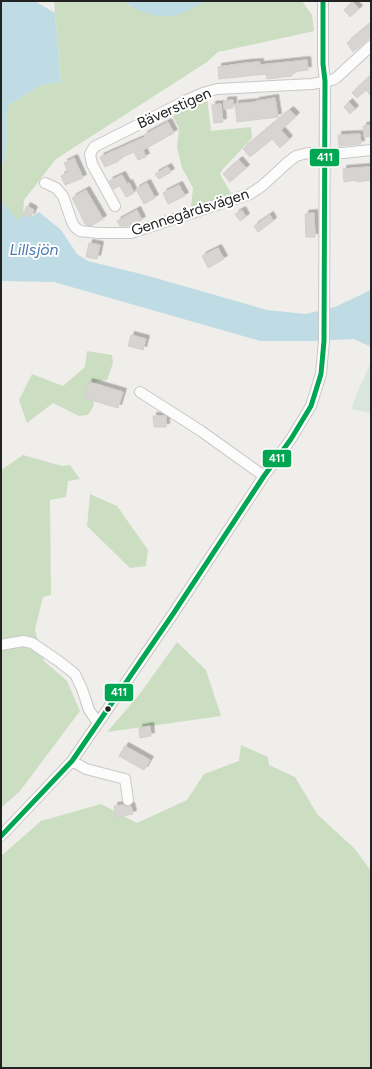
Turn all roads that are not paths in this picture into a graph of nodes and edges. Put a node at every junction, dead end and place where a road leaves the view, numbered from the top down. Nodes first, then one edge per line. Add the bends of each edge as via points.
1 (323, 1) edge
2 (371, 46) edge
3 (326, 81) junction
4 (371, 150) edge
5 (325, 152) junction
6 (45, 183) dead end
7 (115, 206) dead end
8 (140, 392) dead end
9 (264, 476) junction
10 (1, 645) edge
11 (98, 723) junction
12 (72, 761) junction
13 (128, 800) dead end
14 (1, 836) edge

1 - 3 street via 323,64
2 - 3 street, Bäverstigen via 336,78
3 - 5 street
3 - 7 street, Bäverstigen via 217,89 187,100 94,147 90,154 92,164
4 - 5 street, Gennegårdsvägen
5 - 6 street, Gennegårdsvägen via 296,156 250,194 131,233 80,231 72,222 63,196 56,188
5 - 9 street via 324,341 321,374 311,406
8 - 9 street
9 - 11 street
10 - 11 street via 23,640 32,643 75,674 89,710
11 - 12 street
12 - 13 street via 86,769 125,779
12 - 14 street

